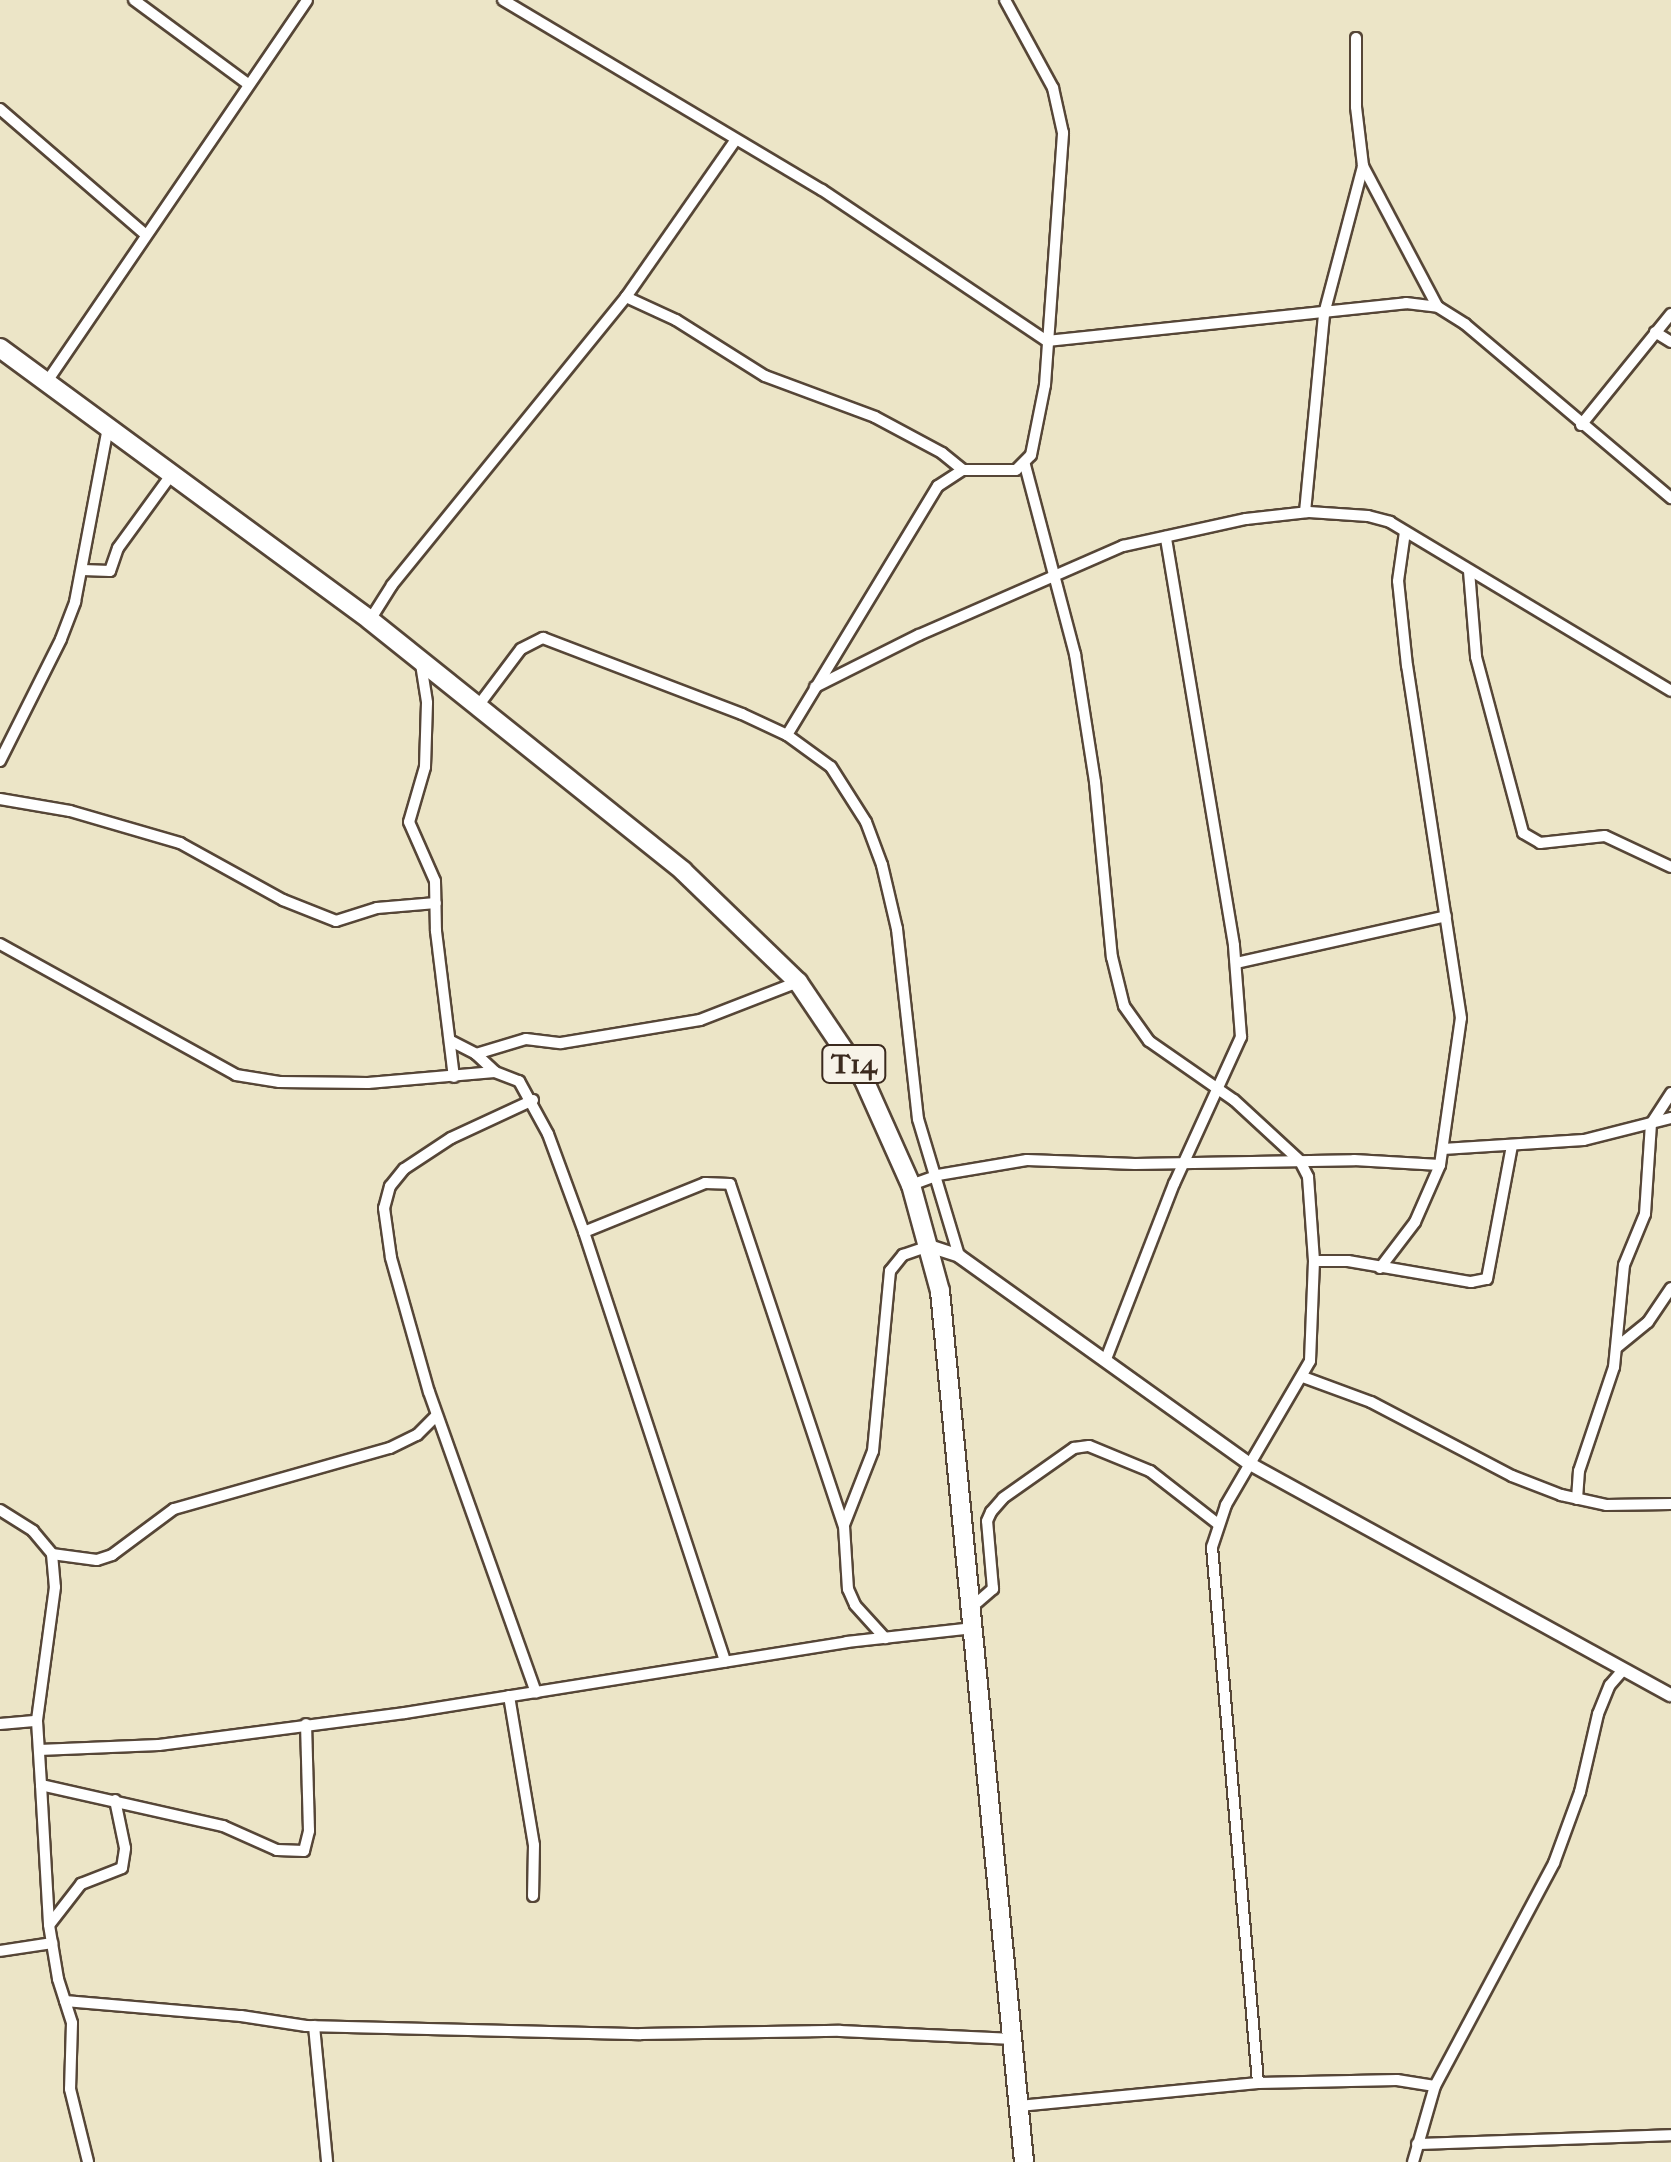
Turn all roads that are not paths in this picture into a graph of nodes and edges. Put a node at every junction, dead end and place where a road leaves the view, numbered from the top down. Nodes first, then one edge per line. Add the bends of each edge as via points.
1 (134, 0) edge
2 (306, 0) edge
3 (504, 0) edge
4 (1005, 0) edge
5 (1356, 38) dead end
6 (248, 84) junction
7 (0, 110) edge
8 (735, 142) junction
9 (1364, 166) junction
10 (145, 234) junction
11 (626, 298) junction
12 (1438, 307) junction
13 (1324, 314) junction
14 (1671, 314) edge
15 (1655, 332) junction
16 (1047, 341) junction
17 (1671, 342) edge
18 (0, 348) edge
19 (46, 383) junction
20 (1582, 425) junction
21 (108, 427) junction
22 (1025, 465) junction
23 (963, 470) junction
24 (171, 474) junction
25 (1671, 498) edge
26 (1304, 512) junction
27 (1405, 532) junction
28 (1166, 537) junction
29 (83, 570) junction
30 (1470, 572) junction
31 (1054, 578) junction
32 (370, 620) junction
33 (420, 660) junction
34 (815, 686) junction
35 (1671, 692) edge
36 (477, 707) junction
37 (787, 735) junction
38 (0, 761) edge
39 (0, 799) edge
40 (1671, 867) edge
41 (436, 903) junction
42 (1446, 916) junction
43 (0, 944) edge
44 (1236, 964) junction
45 (798, 982) junction
46 (451, 1041) junction
47 (476, 1054) junction
48 (495, 1072) junction
49 (454, 1077) junction
50 (1216, 1086) junction
51 (1671, 1093) edge
52 (533, 1100) junction
53 (1671, 1118) edge
54 (1650, 1124) junction
55 (1512, 1146) junction
56 (1442, 1149) junction
57 (1300, 1161) junction
58 (1184, 1164) junction
59 (1440, 1165) junction
60 (938, 1176) junction
61 (911, 1186) junction
62 (584, 1232) junction
63 (929, 1246) junction
64 (959, 1256) junction
65 (1314, 1261) junction
66 (1380, 1268) junction
67 (1671, 1288) edge
68 (1616, 1348) junction
69 (1106, 1359) junction
70 (1303, 1377) junction
71 (436, 1416) junction
72 (1250, 1464) junction
73 (1577, 1499) junction
74 (1671, 1504) edge
75 (0, 1510) edge
76 (1218, 1524) junction
77 (844, 1526) junction
78 (52, 1554) junction
79 (972, 1607) junction
80 (974, 1628) junction
81 (884, 1638) junction
82 (725, 1661) junction
83 (1624, 1669) junction
84 (536, 1692) junction
85 (1671, 1695) edge
86 (509, 1696) junction
87 (37, 1721) junction
88 (0, 1724) edge
89 (306, 1724) junction
90 (38, 1750) junction
91 (40, 1786) junction
92 (115, 1800) junction
93 (533, 1896) dead end
94 (49, 1925) junction
95 (52, 1943) junction
96 (0, 1951) edge
97 (65, 2001) junction
98 (314, 2026) junction
99 (1014, 2040) junction
100 (1258, 2083) junction
101 (1435, 2086) junction
102 (1019, 2106) junction
103 (1671, 2135) edge
104 (1416, 2144) junction
105 (88, 2162) edge
106 (326, 2162) edge
107 (1024, 2162) edge
108 (1412, 2162) edge

1 - 6 street
2 - 6 street
3 - 8 street
4 - 16 street via 1053,88 1063,133
5 - 9 street
6 - 10 street
7 - 10 street
8 - 11 street
8 - 16 street via 851,208
9 - 12 street
9 - 13 street
10 - 19 street
11 - 23 street via 676,320 765,376 875,417
11 - 32 street
12 - 13 street via 1406,303
12 - 20 street
13 - 16 street
13 - 26 street
14 - 15 street
15 - 17 street
15 - 20 street
16 - 22 street via 1042,409
18 - 19 highway, T14
19 - 21 highway, T14
20 - 25 street
21 - 24 highway, T14
21 - 29 street
22 - 23 street
22 - 31 street
23 - 34 street via 938,486
24 - 29 street via 118,548 110,572
24 - 32 highway, T14
26 - 27 street via 1368,516
26 - 28 street
27 - 30 street
27 - 42 street via 1400,601
28 - 31 street via 1123,546
28 - 44 street
29 - 38 street via 61,639
30 - 35 street
30 - 40 street via 1476,657 1523,833 1540,843 1604,836
31 - 34 street
31 - 50 street via 1082,693 1119,990 1139,1031
32 - 33 highway, T14
33 - 36 highway, T14
33 - 41 street via 425,767 409,822 434,877
34 - 37 street
36 - 37 street via 521,649 542,638
36 - 45 highway, T14 via 683,871
37 - 60 street via 831,767 850,792 882,866 902,968 918,1119
39 - 41 street via 180,843 336,921 377,908
41 - 46 street
42 - 44 street
42 - 56 street via 1461,1018
43 - 49 street via 236,1075 332,1083
44 - 50 street via 1242,1037
45 - 47 street via 700,1020 561,1043 526,1039
45 - 61 highway, T14 via 864,1080
46 - 47 street
46 - 49 street
47 - 48 street
48 - 49 street
48 - 52 street via 510,1074
50 - 57 street
50 - 58 street
51 - 54 street
52 - 62 street
52 - 71 street via 437,1146 404,1169 387,1192 391,1258
53 - 54 street
54 - 55 street via 1584,1140
54 - 68 street via 1649,1188 1639,1235 1624,1265
55 - 56 street
55 - 66 street via 1486,1279
56 - 59 street
57 - 58 street
57 - 59 street
57 - 65 street via 1308,1178
58 - 60 street via 1028,1160
58 - 69 street
59 - 66 street via 1415,1222
60 - 61 street
60 - 64 street
61 - 63 highway, T14
62 - 77 street via 705,1183 730,1184
62 - 82 street
63 - 64 street
63 - 77 street via 907,1253 890,1270 874,1451
63 - 79 highway, T14 via 940,1291
64 - 69 street
65 - 66 street
65 - 70 street via 1313,1346
67 - 68 street via 1648,1322
68 - 73 street
69 - 72 street
70 - 72 street
70 - 73 street via 1371,1402 1522,1481
71 - 78 street via 390,1448 174,1509 112,1556
71 - 84 street
72 - 76 street
72 - 83 street
73 - 74 street
75 - 78 street via 33,1531
76 - 79 street via 1150,1471 1088,1446 1074,1448 991,1512 993,1588
76 - 100 street via 1212,1573
77 - 81 street via 851,1598
78 - 87 street via 55,1587
79 - 80 highway, T14
80 - 81 street
80 - 99 highway, T14
81 - 82 street
82 - 84 street
83 - 85 street
83 - 101 street via 1598,1714 1577,1804 1554,1862
84 - 86 street
86 - 89 street
86 - 93 street via 534,1845
87 - 88 street
87 - 90 street
89 - 90 street via 160,1746
89 - 92 street via 304,1851 277,1850 224,1826
90 - 91 street
91 - 92 street
91 - 94 street
92 - 94 street via 122,1868 81,1884
94 - 95 street
95 - 96 street
95 - 97 street
97 - 98 street
97 - 105 street via 74,2039 70,2089
98 - 99 street via 840,2031
98 - 106 street
99 - 102 highway, T14
100 - 101 street via 1397,2080
100 - 102 street
101 - 104 street
102 - 107 highway, T14
103 - 104 street
104 - 108 street

